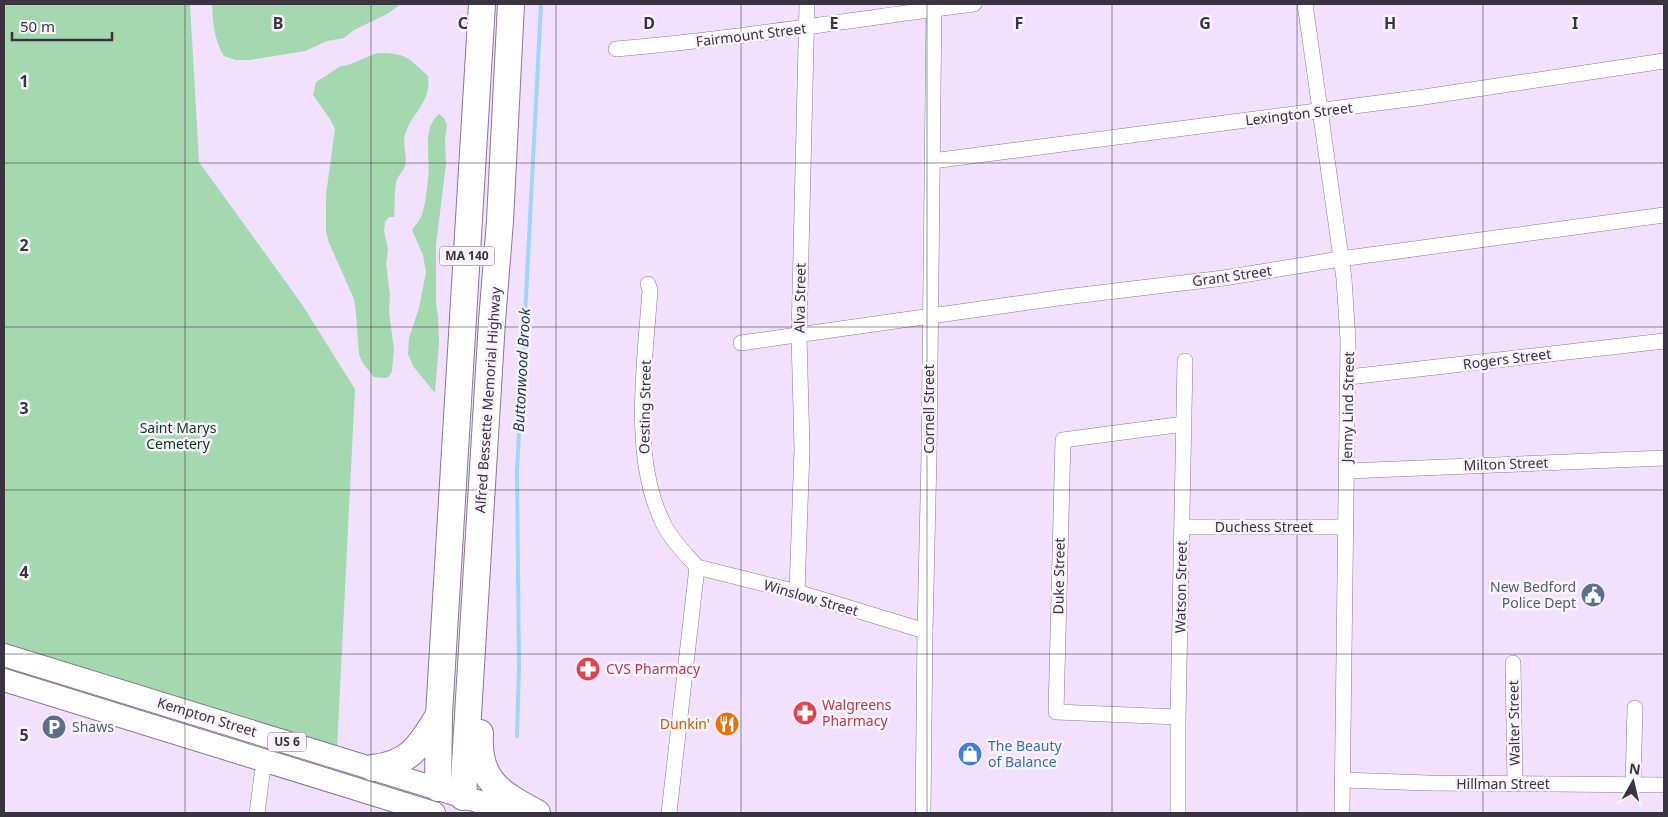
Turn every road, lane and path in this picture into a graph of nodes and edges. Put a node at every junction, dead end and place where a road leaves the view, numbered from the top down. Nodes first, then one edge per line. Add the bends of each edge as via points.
1 (482, 4) edge
2 (511, 4) edge
3 (807, 4) edge
4 (974, 4) edge
5 (1305, 4) edge
6 (934, 6) edge
7 (806, 28) junction
8 (616, 49) dead end
9 (1664, 61) edge
10 (1320, 112) junction
11 (932, 161) junction
12 (1664, 215) edge
13 (1340, 260) junction
14 (648, 284) dead end
15 (930, 316) junction
16 (799, 335) junction
17 (1664, 341) edge
18 (741, 344) dead end
19 (1186, 361) dead end
20 (1349, 377) junction
21 (1184, 424) junction
22 (1664, 458) edge
23 (1347, 471) junction
24 (1182, 527) junction
25 (1346, 527) junction
26 (698, 567) junction
27 (477, 579) junction
28 (797, 592) junction
29 (925, 631) junction
30 (4, 655) edge
31 (1513, 663) dead end
32 (40, 666) junction
33 (4, 680) edge
34 (34, 689) junction
35 (1635, 708) dead end
36 (439, 715) junction
37 (1178, 717) junction
38 (265, 761) junction
39 (373, 768) junction
40 (1342, 780) junction
41 (1514, 784) junction
42 (1633, 785) junction
43 (1664, 785) edge
44 (438, 805) edge
45 (463, 805) edge
46 (258, 813) edge
47 (516, 813) edge
48 (537, 813) edge
49 (669, 813) edge
50 (923, 813) edge
51 (1178, 813) edge
52 (1342, 813) edge

1 - 36 highway, Alfred Bessette Memorial Highway / MA 140
2 - 27 highway, Alfred Bessette Memorial Highway / MA 140
3 - 7 street, Alva Street
4 - 6 street, Fairmount Street
5 - 10 street, Jenny Lind Street
6 - 7 street, Fairmount Street
6 - 11 street, Cornell Street
7 - 8 street, Fairmount Street
7 - 16 street, Alva Street
9 - 10 street, Lexington Street
10 - 11 street, Lexington Street
10 - 13 street, Jenny Lind Street
11 - 15 street, Cornell Street
12 - 13 street, Grant Street
13 - 15 street, Grant Street
13 - 20 street, Jenny Lind Street
14 - 26 street, Oesting Street via 643,411 646,474 665,527
15 - 16 street, Grant Street
15 - 29 street, Cornell Street
16 - 18 street, Grant Street
16 - 28 street, Alva Street via 802,449
17 - 20 street, Rogers Street
19 - 21 street, Watson Street
20 - 23 street, Jenny Lind Street
21 - 24 street, Watson Street
21 - 37 street, Duke Street via 1063,440 1056,712
22 - 23 street, Milton Street
23 - 25 street, Jenny Lind Street
24 - 25 street, Duchess Street
24 - 37 street, Watson Street
25 - 40 street, Jenny Lind Street
26 - 28 street, Winslow Street
26 - 49 street
27 - 45 highway, Alfred Bessette Memorial Highway / MA 140
27 - 48 highway via 484,664 479,738 481,759 497,790
28 - 29 street, Winslow Street
29 - 50 street, Cornell Street
30 - 32 main road, US 6
31 - 41 street, Walter Street
32 - 34 main road
32 - 39 main road, Kempton Street / US 6
33 - 34 main road, US 6
34 - 38 main road, Kempton Street / US 6
35 - 42 street
36 - 39 highway via 414,752 393,764
36 - 44 highway, Alfred Bessette Memorial Highway / MA 140
37 - 51 street, Watson Street
38 - 44 main road, Kempton Street / US 6
38 - 46 street
39 - 44 main road, Kempton Street / US 6
40 - 41 street, Hillman Street
40 - 52 street, Jenny Lind Street
41 - 42 street, Hillman Street
42 - 43 street, Hillman Street
44 - 45 main road, Kempton Street / US 6
45 - 47 main road, Kempton Street / US 6

